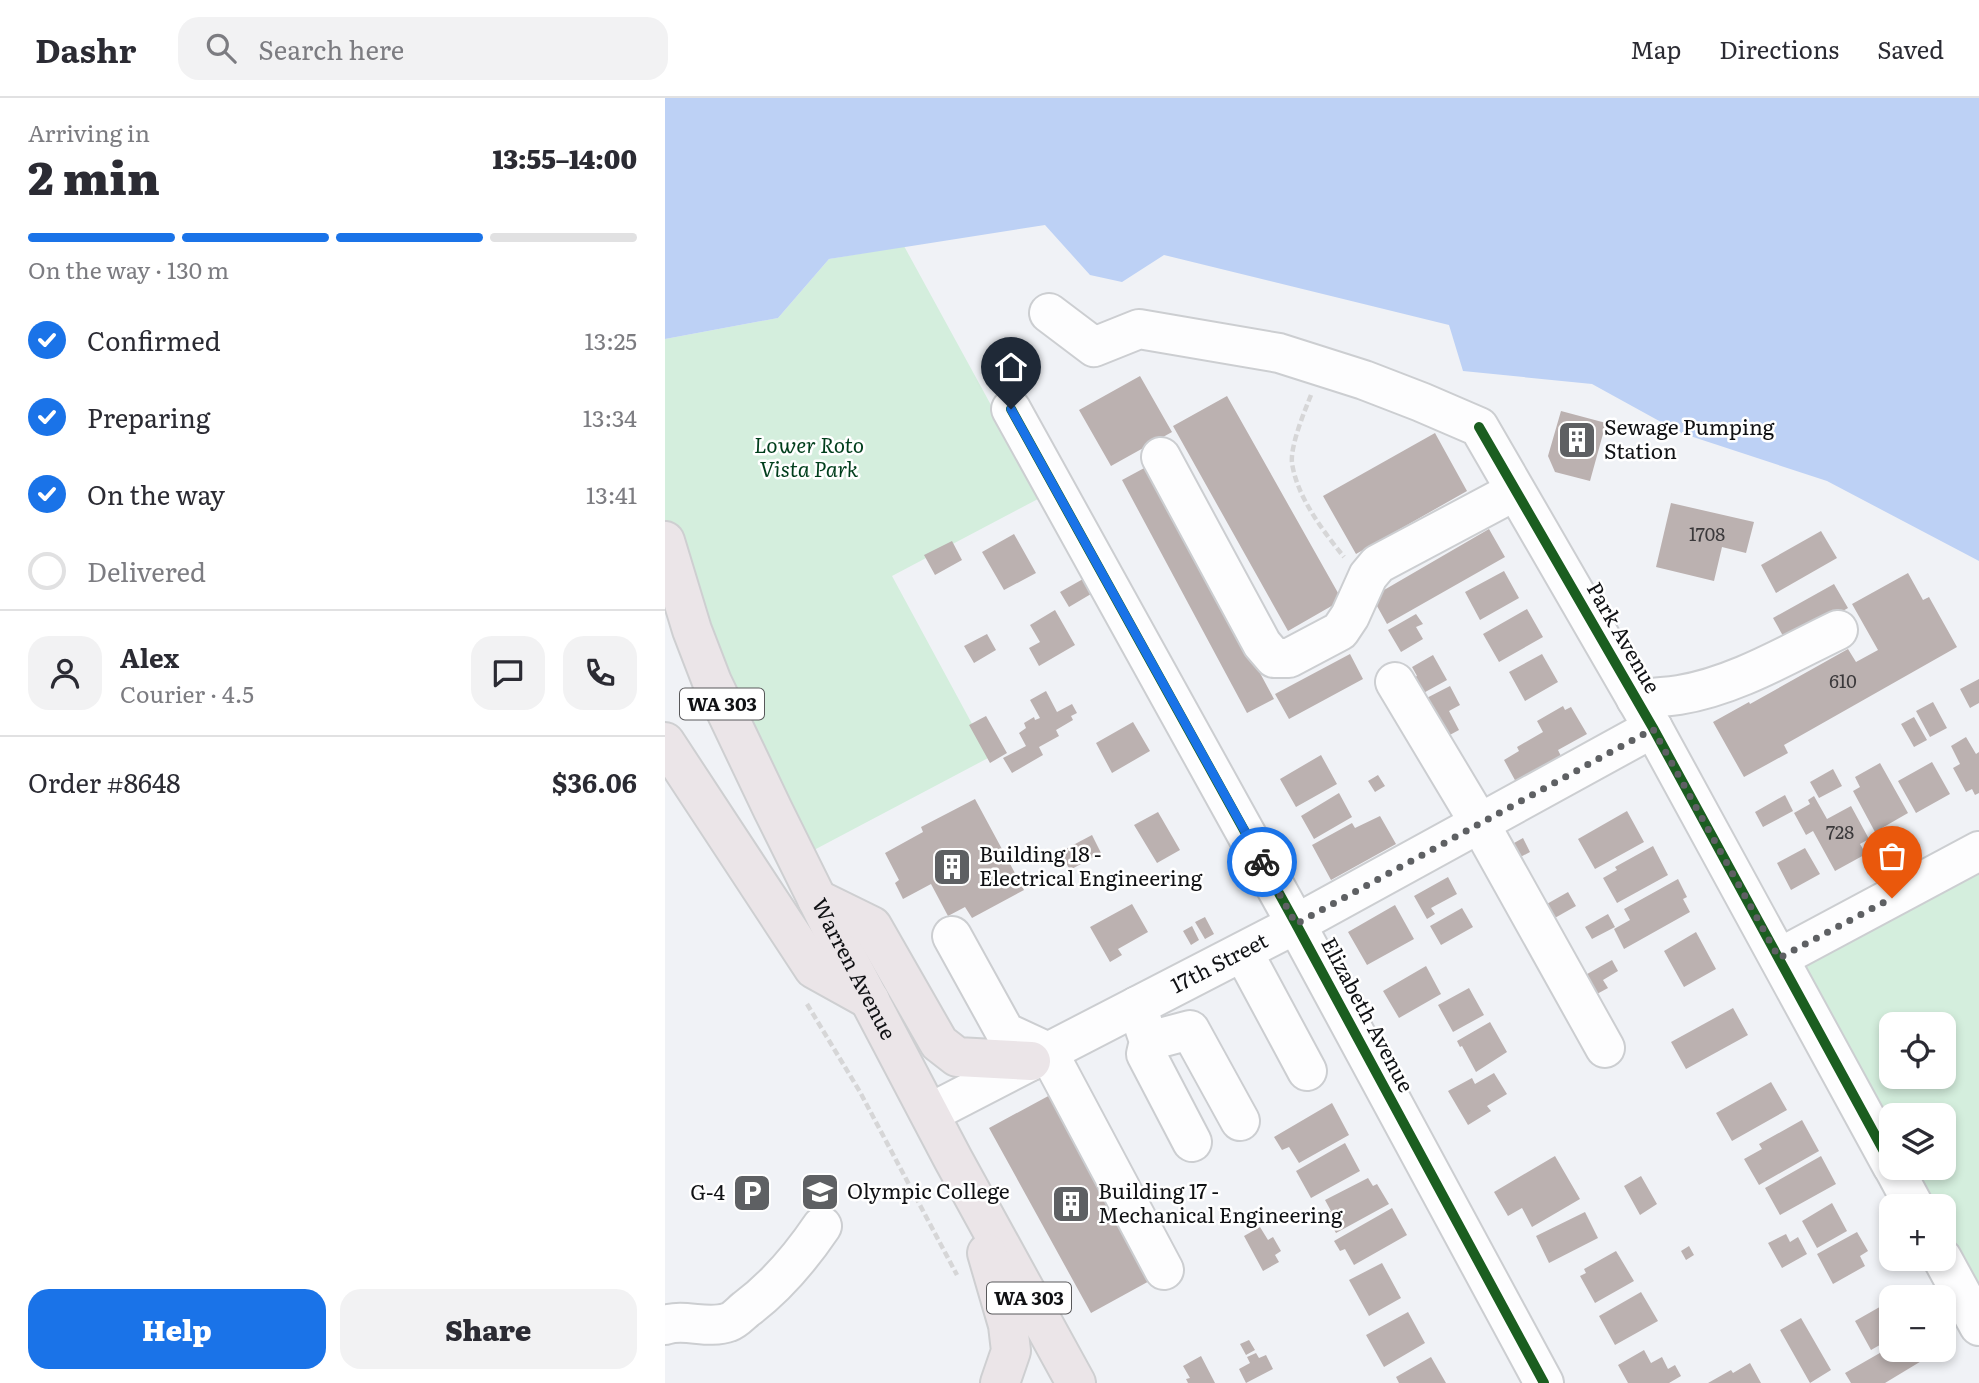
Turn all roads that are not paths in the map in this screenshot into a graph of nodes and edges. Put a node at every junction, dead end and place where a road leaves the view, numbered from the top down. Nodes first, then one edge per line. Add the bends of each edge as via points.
1 (1049, 313) dead end
2 (1011, 409) dead end
3 (1161, 457) dead end
4 (1515, 491) junction
5 (665, 541) edge
6 (1838, 630) dead end
7 (1395, 682) dead end
8 (1644, 714) junction
9 (665, 742) edge
10 (1480, 824) junction
11 (1979, 851) edge
12 (817, 899) junction
13 (1296, 924) junction
14 (952, 936) dead end
15 (1243, 952) junction
16 (1779, 958) junction
17 (870, 1000) junction
18 (1143, 1024) junction
19 (1605, 1048) dead end
20 (1040, 1056) junction
21 (1307, 1071) dead end
22 (930, 1113) junction
23 (1240, 1121) dead end
24 (1192, 1142) dead end
25 (1879, 1142) edge
26 (985, 1218) junction
27 (822, 1226) dead end
28 (1164, 1270) dead end
29 (1949, 1271) edge
30 (665, 1325) edge
31 (1979, 1326) edge
32 (1070, 1381) edge
33 (1000, 1383) edge
34 (1544, 1383) edge

1 - 4 street, Park Avenue via 1094,347 1139,329 1279,353 1421,401 1479,427
2 - 13 street, Elizabeth Avenue
3 - 4 street via 1262,644 1274,658 1289,658 1340,631 1378,564
4 - 8 street, Park Avenue
5 - 12 main road, Warren Avenue / WA 303 via 712,682
6 - 8 street via 1763,667 1678,695
7 - 10 street
8 - 10 street, 17th Street
8 - 16 street, Park Avenue
9 - 17 main road via 814,969
10 - 13 street, 17th Street
10 - 19 street
11 - 16 street
12 - 17 main road, Warren Avenue / WA 303
12 - 20 main road via 872,926 939,1043 957,1057
13 - 15 street, 17th Street
13 - 34 street, Elizabeth Avenue
14 - 20 street via 1005,1032
15 - 18 street, 17th Street
15 - 21 street
16 - 25 street, Park Avenue
17 - 22 main road, Warren Avenue / WA 303
18 - 20 street, 17th Street
18 - 23 street via 1190,1030
18 - 24 street via 1146,1054
20 - 22 street, 17th Street
20 - 28 street
22 - 26 main road, Warren Avenue / WA 303
26 - 32 main road, Warren Avenue / WA 303
26 - 33 main road via 980,1230 1008,1325 1011,1352
27 - 30 street via 761,1298 730,1322
29 - 31 street

